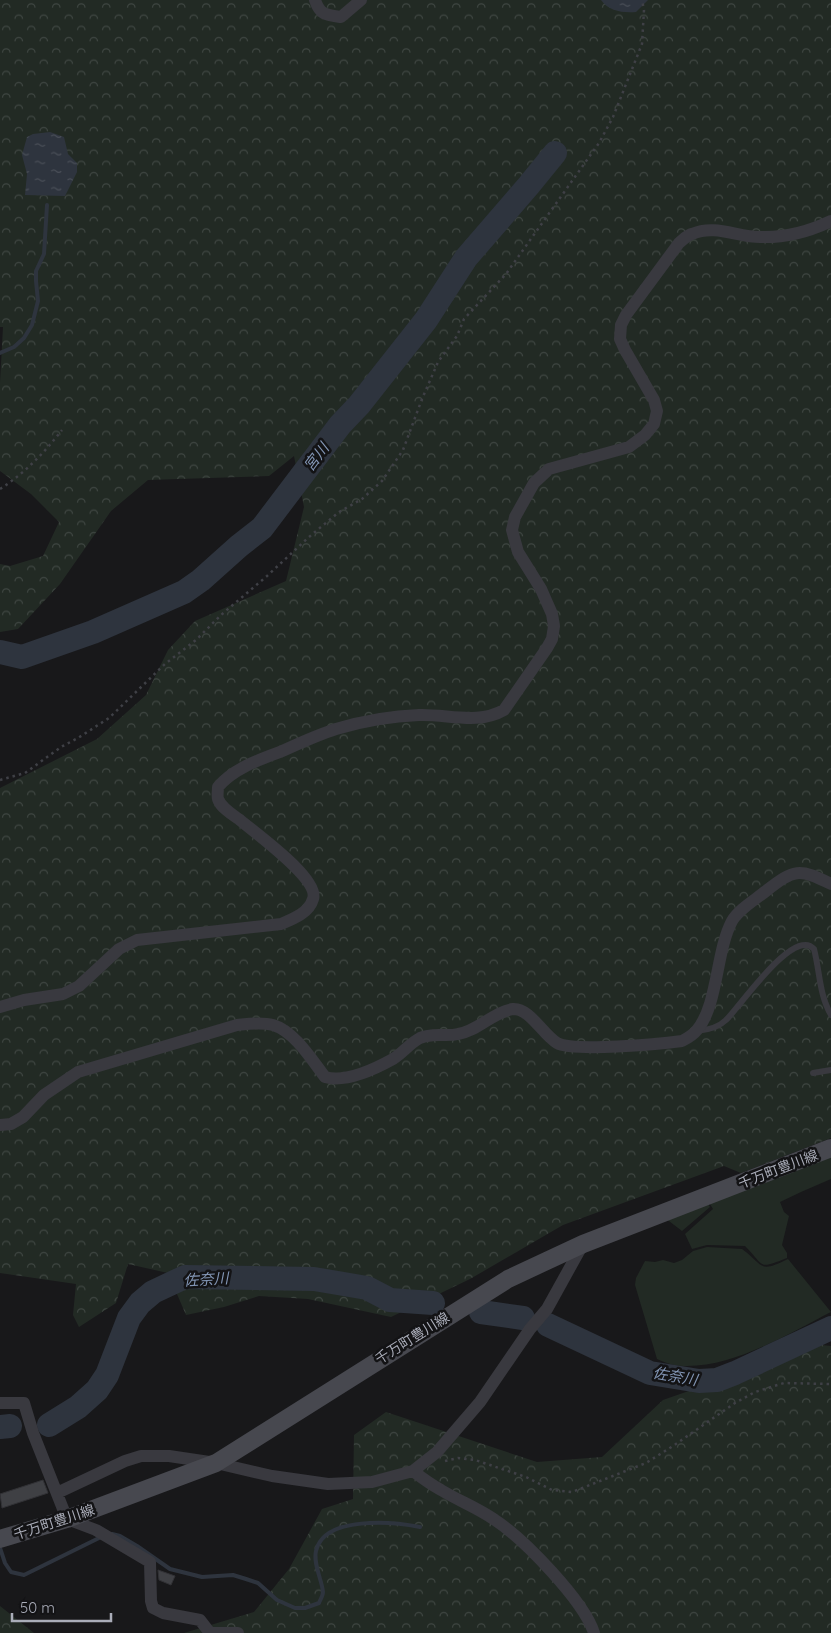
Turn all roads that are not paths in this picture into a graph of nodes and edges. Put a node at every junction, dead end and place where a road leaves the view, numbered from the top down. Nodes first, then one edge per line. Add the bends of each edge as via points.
1 (315, 0) edge
2 (361, 0) edge
3 (831, 221) edge
4 (831, 884) edge
5 (0, 1007) edge
6 (831, 1015) edge
7 (697, 1031) junction
8 (831, 1070) edge
9 (813, 1073) dead end
10 (0, 1125) edge
11 (831, 1148) edge
12 (583, 1244) junction
13 (0, 1403) edge
14 (216, 1463) junction
15 (413, 1472) junction
16 (57, 1493) junction
17 (67, 1519) junction
18 (0, 1539) edge
19 (238, 1633) edge
20 (594, 1633) edge

1 - 2 street via 318,9 325,14 340,17
3 - 5 street via 782,237 757,237 720,230 691,234 679,243 626,315 620,338 654,400 657,411 654,424 629,447 549,469 534,484 520,507 512,530 518,552 546,600 554,626 547,648 504,710 482,718 391,717 336,729 261,759 229,776 218,787 218,799 228,811 306,878 313,888 314,898 309,907 281,924 137,940 120,949 79,986 63,994
4 - 7 street via 804,872 794,873 782,878 741,910 732,921 708,1010
6 - 7 lane via 820,988 814,950 806,944 780,960 727,1019 716,1027
7 - 10 street via 682,1041 570,1046 557,1043 523,1010 513,1009 457,1035 432,1034 420,1038 394,1058 352,1077 334,1080 325,1078 289,1034 273,1025 237,1025 78,1072 44,1095 23,1116 11,1124
8 - 9 lane
11 - 12 main road, 千万町豊川線
12 - 14 main road, 千万町豊川線 via 508,1278
12 - 15 street via 547,1309 480,1402 437,1452
13 - 16 street via 24,1403
14 - 15 street via 328,1484 372,1482
14 - 16 street via 169,1456 141,1456
14 - 17 main road, 千万町豊川線
15 - 20 street via 496,1520 537,1556 591,1622
16 - 17 street
17 - 18 main road, 千万町豊川線
17 - 19 street via 96,1530 150,1562 153,1608 200,1620 210,1633

